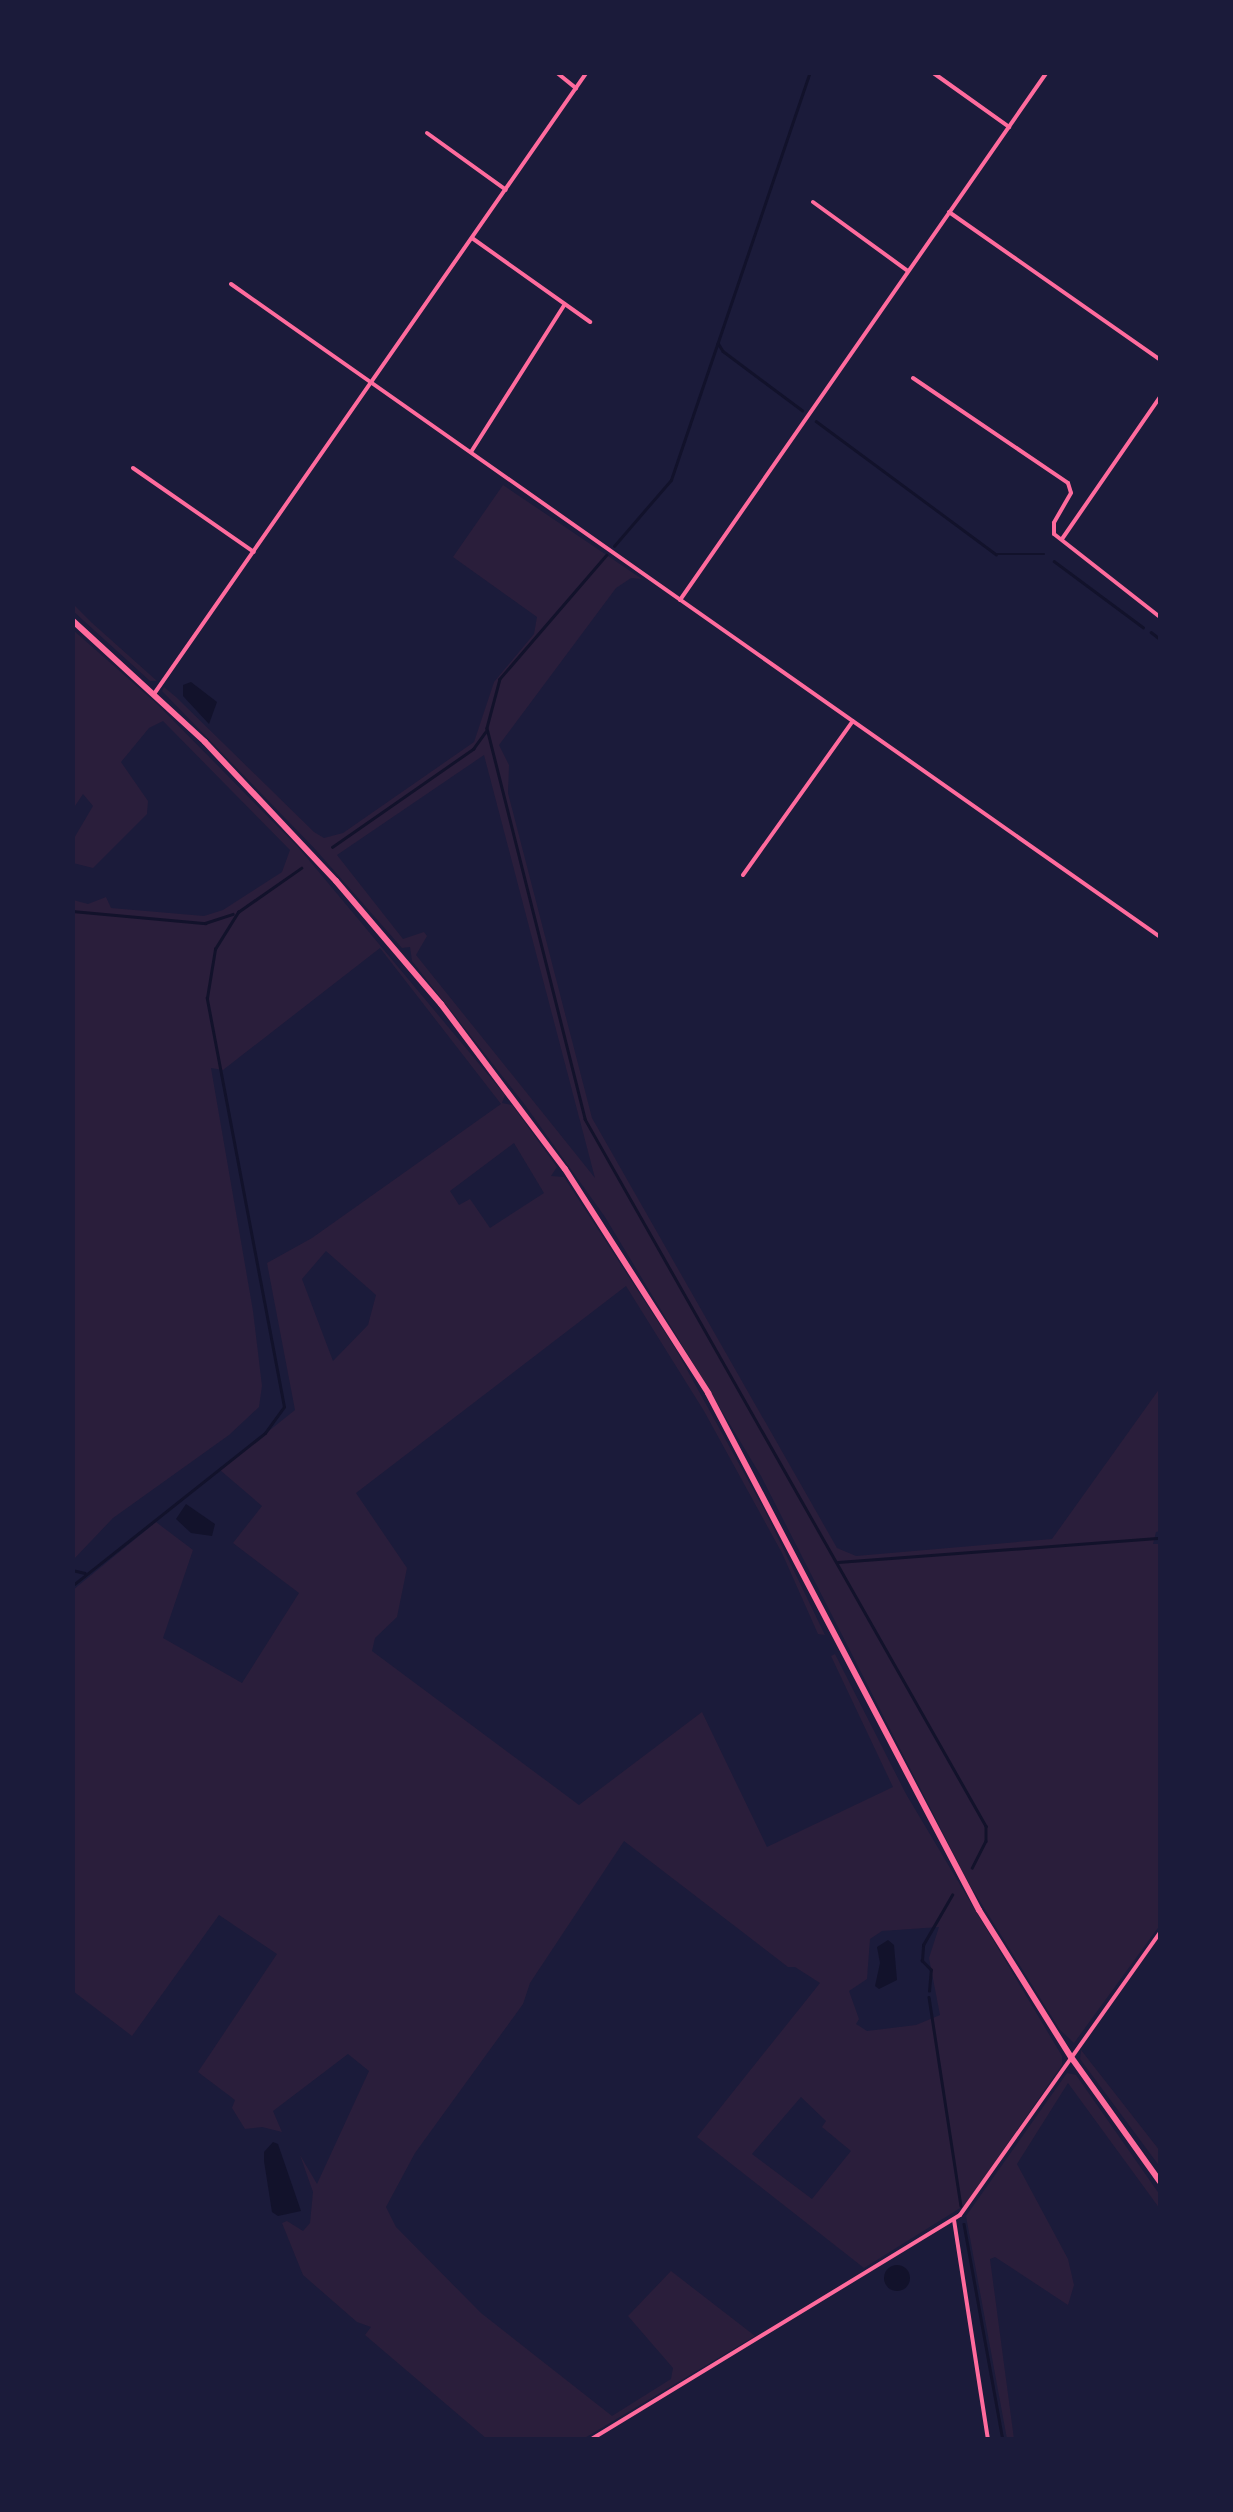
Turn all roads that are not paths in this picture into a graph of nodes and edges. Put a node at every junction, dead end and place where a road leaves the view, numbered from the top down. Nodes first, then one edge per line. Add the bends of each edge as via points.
1 (556, 72) edge
2 (587, 72) edge
3 (932, 72) edge
4 (1048, 72) edge
5 (576, 88) junction
6 (1009, 127) junction
7 (427, 133) dead end
8 (506, 190) junction
9 (813, 202) dead end
10 (949, 212) junction
11 (472, 238) junction
12 (908, 271) junction
13 (231, 284) dead end
14 (565, 304) junction
15 (590, 322) dead end
16 (1160, 360) edge
17 (913, 378) dead end
18 (372, 384) junction
19 (1160, 397) edge
20 (471, 452) junction
21 (133, 468) dead end
22 (1062, 539) junction
23 (254, 552) junction
24 (680, 600) junction
25 (1160, 618) edge
26 (72, 620) edge
27 (154, 694) junction
28 (853, 721) junction
29 (743, 875) dead end
30 (1160, 937) edge
31 (1160, 1934) edge
32 (1071, 2057) junction
33 (1160, 2182) edge
34 (954, 2220) junction
35 (590, 2440) edge
36 (988, 2440) edge

1 - 5 street
2 - 5 street
3 - 6 street
4 - 6 street
5 - 8 street
6 - 10 street
7 - 8 street
8 - 11 street
9 - 12 street
10 - 12 street
10 - 16 street
11 - 14 street
11 - 18 street
12 - 24 street
13 - 18 street
14 - 15 street
14 - 20 street
17 - 22 street via 1068,483 1071,493 1053,529
18 - 20 street
18 - 23 street
19 - 22 street
20 - 24 street
21 - 23 street
22 - 25 street
23 - 27 street
24 - 28 street
26 - 27 highway
27 - 32 highway via 276,814 402,956 614,1240 746,1461 926,1816
28 - 29 street
28 - 30 street
31 - 32 street
32 - 33 highway
32 - 34 street
34 - 35 street
34 - 36 street

